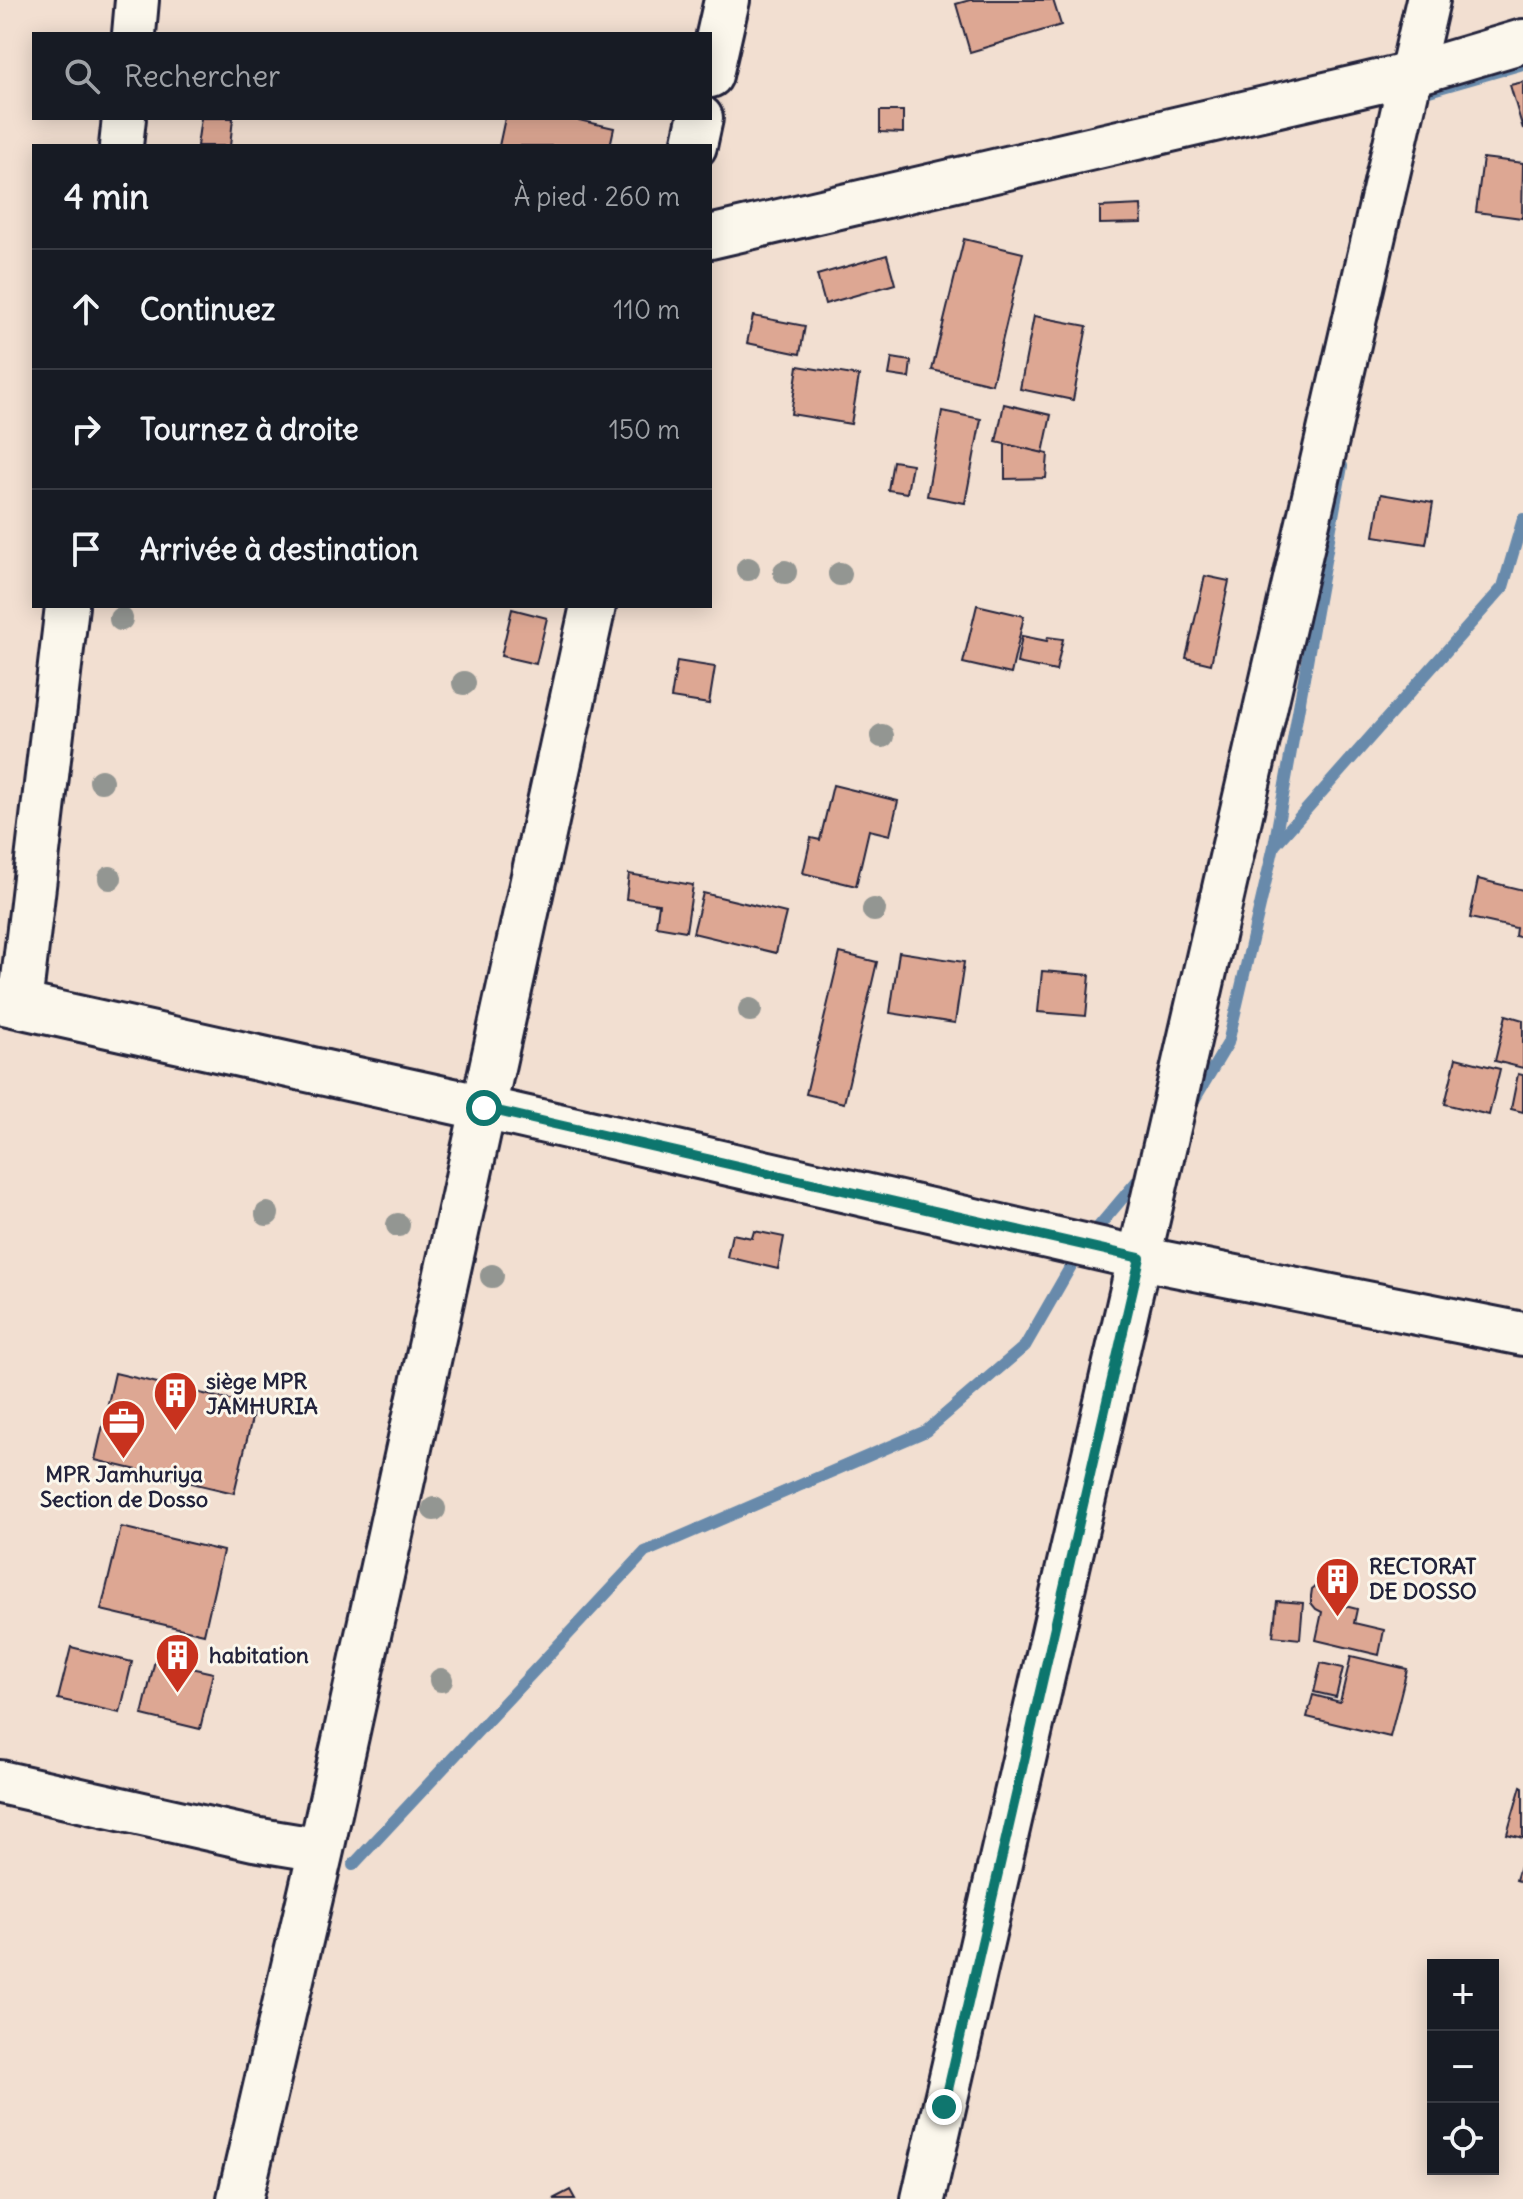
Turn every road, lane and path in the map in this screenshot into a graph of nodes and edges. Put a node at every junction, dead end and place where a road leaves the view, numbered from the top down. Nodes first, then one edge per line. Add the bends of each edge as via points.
1 (137, 0) edge
2 (727, 0) edge
3 (1428, 0) edge
4 (134, 32) edge
5 (1523, 41) edge
6 (712, 66) edge
7 (1412, 74) junction
8 (124, 120) edge
9 (700, 120) edge
10 (121, 144) edge
11 (694, 144) edge
12 (712, 237) edge
13 (67, 608) edge
14 (593, 608) edge
15 (10, 1003) edge
16 (484, 1108) junction
17 (1140, 1258) junction
18 (1523, 1334) edge
19 (0, 1782) edge
20 (321, 1850) junction
21 (240, 2199) edge
22 (923, 2199) edge

1 - 4 street
2 - 6 main road
3 - 7 street
5 - 7 street
7 - 12 street
7 - 17 street
8 - 10 street
9 - 11 main road
13 - 15 street
14 - 16 main road
15 - 16 main road
16 - 17 street
16 - 20 main road
17 - 18 street
17 - 22 street
19 - 20 street
20 - 21 main road

